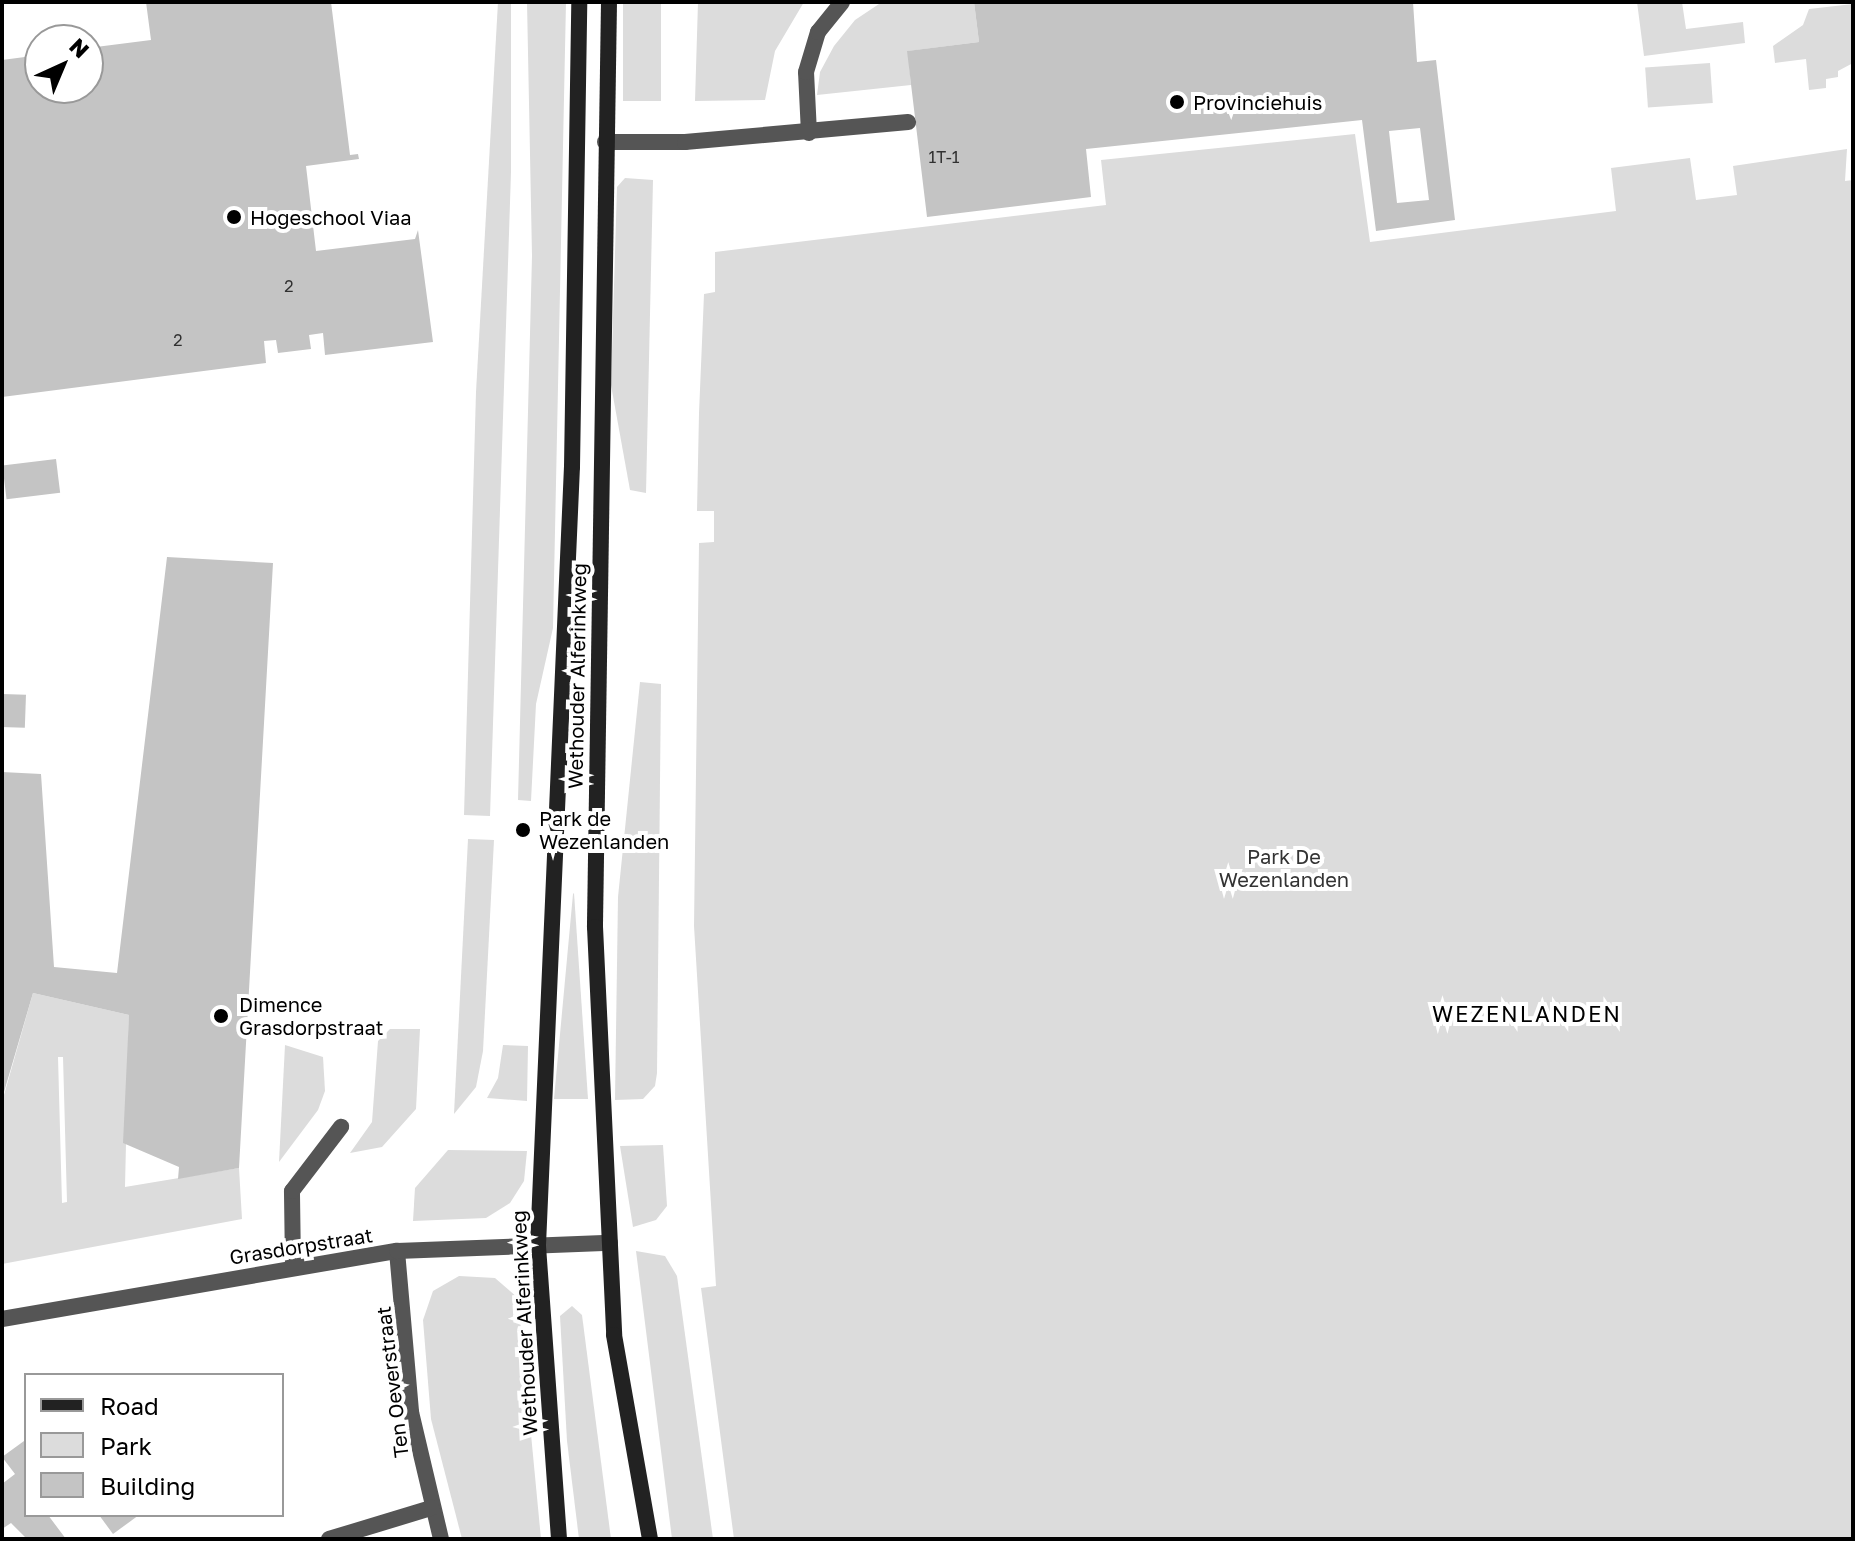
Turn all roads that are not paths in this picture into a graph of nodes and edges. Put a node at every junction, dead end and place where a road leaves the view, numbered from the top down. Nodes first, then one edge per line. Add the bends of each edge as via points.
1 (579, 2) edge
2 (609, 2) edge
3 (842, 2) edge
4 (908, 122) dead end
5 (809, 133) junction
6 (605, 142) junction
7 (341, 1127) dead end
8 (610, 1243) junction
9 (538, 1245) junction
10 (397, 1251) junction
11 (293, 1266) junction
12 (2, 1319) edge
13 (431, 1508) junction
14 (329, 1539) edge
15 (441, 1539) edge
16 (559, 1539) edge
17 (650, 1539) edge

1 - 9 main road, Wethouder Alferinkweg via 572,467
2 - 6 main road, Wethouder Alferinkweg
3 - 5 street via 818,32 806,72
4 - 5 street
5 - 6 street
6 - 8 main road, Wethouder Alferinkweg via 595,927
7 - 11 street via 292,1191
8 - 9 street, Grasdorpstraat
8 - 17 main road, Wethouder Alferinkweg via 614,1335
9 - 10 street, Grasdorpstraat
9 - 16 main road, Wethouder Alferinkweg
10 - 11 street, Grasdorpstraat
10 - 13 street, Ten Oeverstraat via 411,1412
11 - 12 street, Grasdorpstraat
13 - 14 street
13 - 15 street, Ten Oeverstraat

